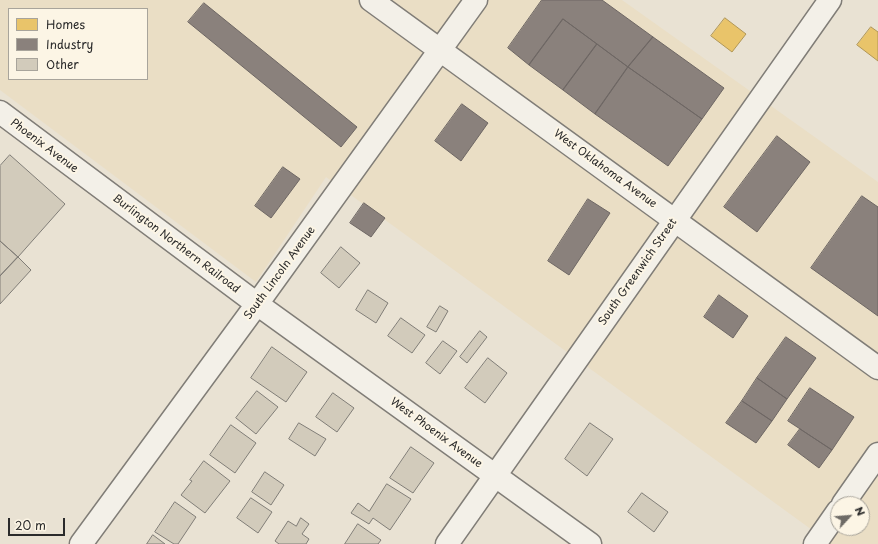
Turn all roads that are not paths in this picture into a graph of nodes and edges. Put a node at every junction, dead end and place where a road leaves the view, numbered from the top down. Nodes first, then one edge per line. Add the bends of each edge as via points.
1 (371, 0) edge
2 (476, 0) edge
3 (830, 0) edge
4 (440, 50) junction
5 (0, 112) edge
6 (89, 179) joint
7 (674, 220) junction
8 (257, 304) junction
9 (282, 322) joint
10 (878, 368) edge
11 (878, 454) edge
12 (495, 476) junction
13 (849, 496) edge
14 (830, 522) edge
15 (81, 544) edge
16 (447, 544) edge
17 (590, 544) edge
18 (815, 544) edge

1 - 4 street, West Oklahoma Avenue
2 - 4 street, South Lincoln Avenue
3 - 7 street, South Greenwich Street
4 - 7 street, West Oklahoma Avenue
4 - 8 street, South Lincoln Avenue
5 - 6 street, Phoenix Avenue
6 - 8 street, Burlington Northern Railroad
7 - 10 street, West Oklahoma Avenue
7 - 12 street, South Greenwich Street
8 - 9 street, Burlington Northern Railroad
8 - 15 street, South Lincoln Avenue
9 - 12 street, West Phoenix Avenue
11 - 13 street
12 - 16 street, South Greenwich Street
12 - 17 street, West Phoenix Avenue
14 - 18 street

